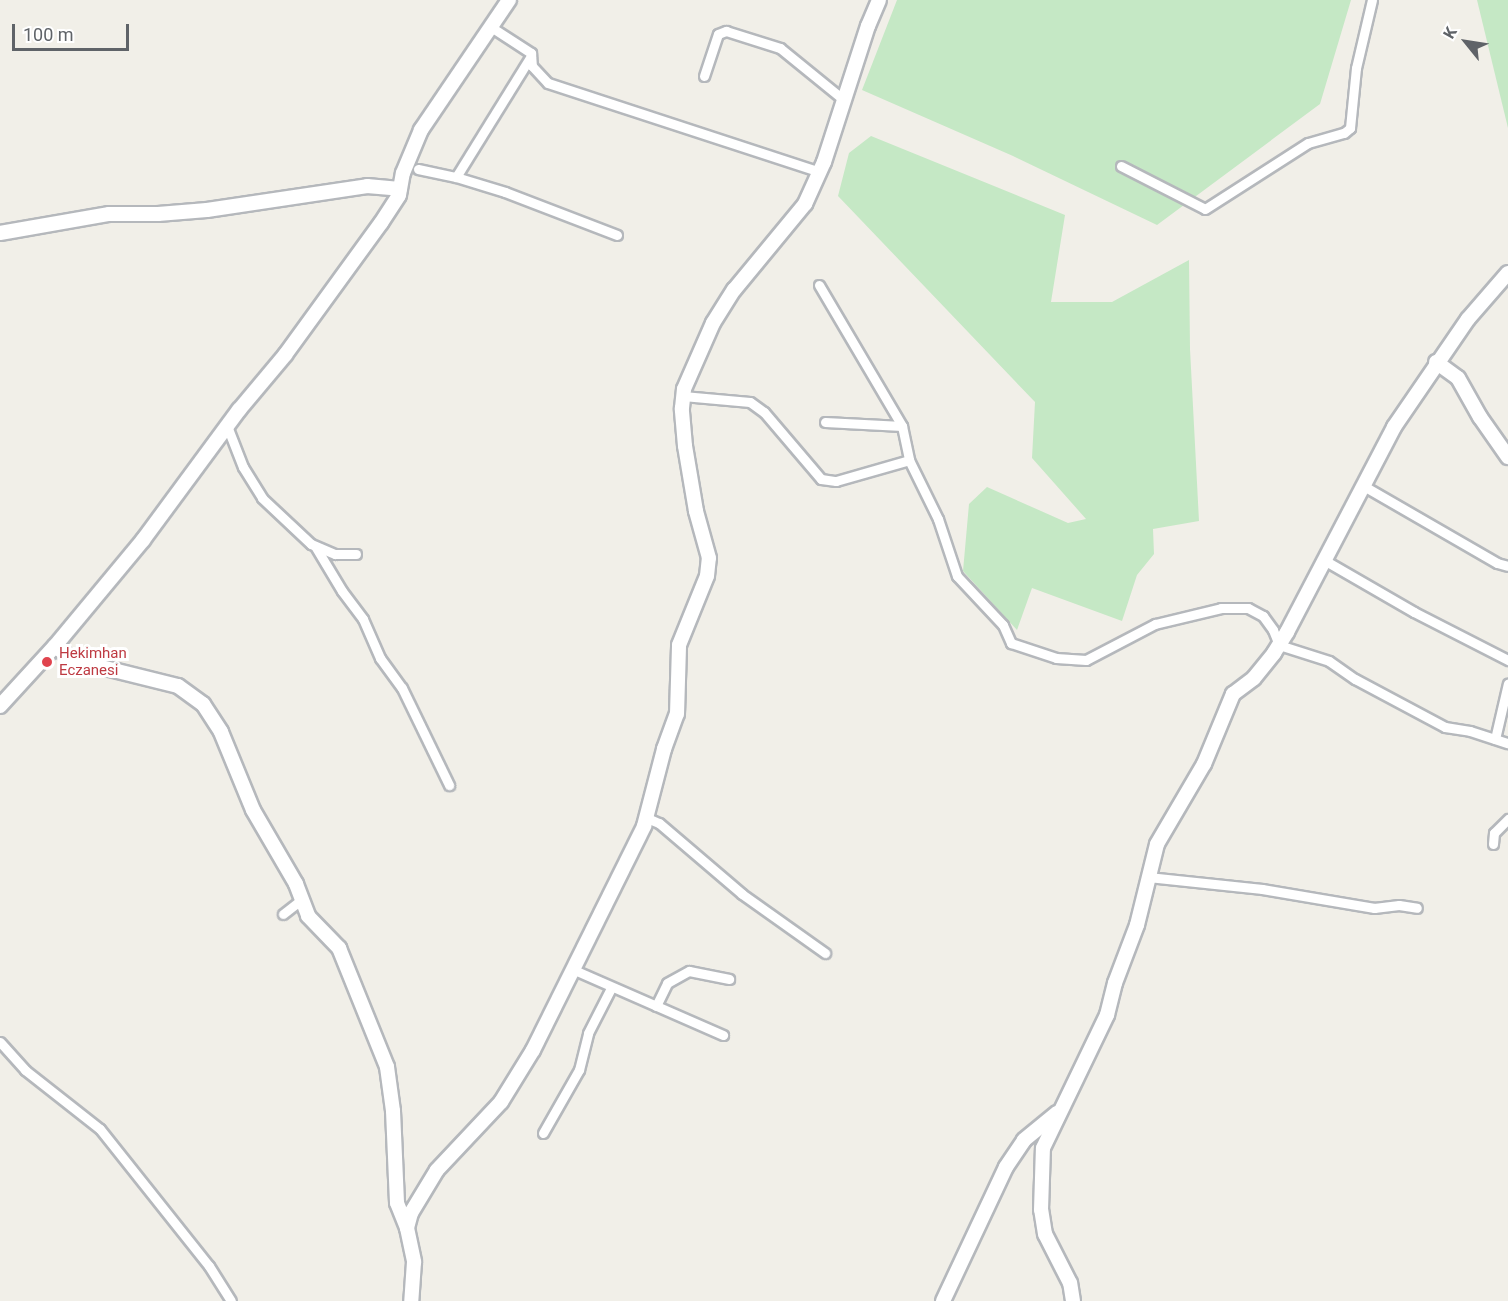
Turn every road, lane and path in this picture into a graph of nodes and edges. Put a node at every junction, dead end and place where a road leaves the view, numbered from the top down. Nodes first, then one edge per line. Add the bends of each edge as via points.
1 (509, 0) edge
2 (879, 0) edge
3 (1372, 0) edge
4 (491, 27) junction
5 (531, 56) junction
6 (704, 76) dead end
7 (844, 100) junction
8 (1121, 166) dead end
9 (418, 169) dead end
10 (820, 172) junction
11 (456, 177) junction
12 (400, 189) junction
13 (0, 233) edge
14 (617, 235) dead end
15 (1508, 273) edge
16 (819, 285) dead end
17 (1436, 362) junction
18 (683, 396) junction
19 (825, 422) dead end
20 (227, 426) junction
21 (902, 426) junction
22 (1508, 457) edge
23 (909, 460) junction
24 (1362, 485) junction
25 (315, 546) junction
26 (356, 554) dead end
27 (1324, 560) junction
28 (1508, 566) edge
29 (1279, 645) junction
30 (55, 646) junction
31 (1508, 660) edge
32 (1508, 683) edge
33 (0, 706) edge
34 (1495, 739) junction
35 (1508, 743) edge
36 (449, 785) dead end
37 (647, 818) junction
38 (1508, 819) edge
39 (1493, 844) dead end
40 (1149, 877) junction
41 (302, 898) junction
42 (1417, 908) dead end
43 (283, 914) dead end
44 (825, 953) dead end
45 (572, 969) junction
46 (729, 979) dead end
47 (611, 988) junction
48 (656, 1006) junction
49 (723, 1035) dead end
50 (0, 1042) edge
51 (1061, 1110) junction
52 (543, 1133) dead end
53 (407, 1228) junction
54 (411, 1300) edge
55 (231, 1301) edge
56 (943, 1301) edge
57 (1073, 1301) edge

1 - 4 street
2 - 7 street
3 - 8 street via 1356,68 1350,128 1344,133 1308,143 1205,209
4 - 5 street
4 - 12 street via 421,129
5 - 10 street via 532,66 548,82 564,89
5 - 11 street
6 - 7 street via 718,34 726,31 780,48
7 - 10 street
9 - 11 street
10 - 18 street via 805,204 734,290 713,323
11 - 14 street
12 - 13 street via 367,186 207,210 109,214
12 - 20 street via 381,223 285,356
15 - 17 street
16 - 21 street
17 - 22 street via 1458,378
17 - 24 street
18 - 23 street via 750,402 764,412 821,479 836,481
18 - 37 street via 685,446 709,558 707,576 679,645 677,714
19 - 21 street
20 - 25 street via 243,467 262,498
20 - 30 street via 143,540
21 - 23 street
23 - 29 street via 938,519 957,576 1003,625 1011,643 1056,658 1086,660 1155,624 1221,608 1248,608 1263,616
24 - 27 street
24 - 28 street
25 - 26 street via 335,555
25 - 36 street via 363,619 380,658 402,688
27 - 29 street
27 - 31 street
29 - 34 street via 1329,661 1445,727
29 - 40 street via 1254,678 1233,694 1204,764 1165,826
30 - 33 street
30 - 41 street via 73,660 178,686 203,704 221,732 253,810
32 - 34 street
34 - 35 street
37 - 44 street via 659,823 742,894
37 - 45 street
38 - 39 street via 1494,833
40 - 42 street via 1262,889 1374,908
40 - 51 street via 1107,1015
41 - 43 street
41 - 53 street via 308,916 339,948 387,1067 397,1203
45 - 47 street
45 - 53 street via 533,1050 501,1102 437,1170 411,1213
46 - 48 street via 689,971 667,983
47 - 48 street
47 - 52 street via 588,1033 579,1070
48 - 49 street
50 - 55 street via 25,1070 100,1129 209,1266
51 - 56 street via 1024,1140 1006,1167
51 - 57 street via 1042,1148 1041,1210 1045,1234 1070,1283
53 - 54 street via 414,1262

